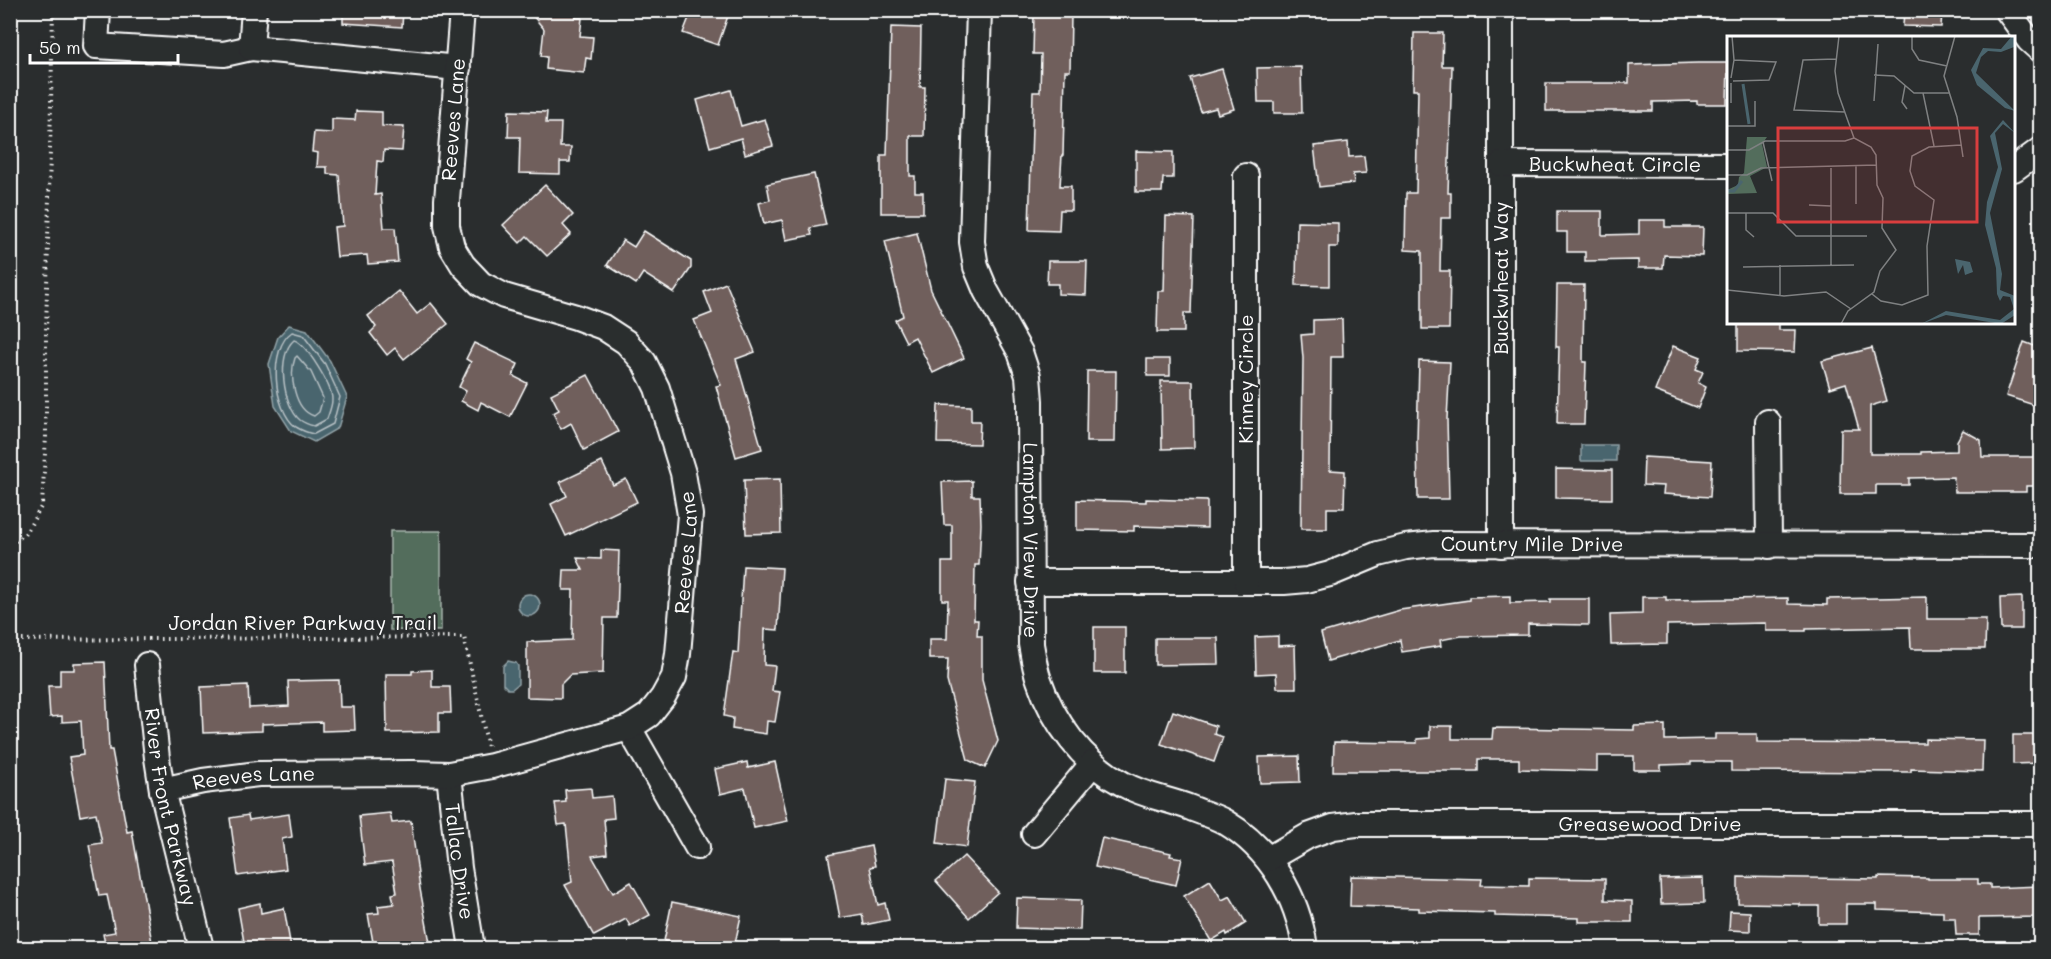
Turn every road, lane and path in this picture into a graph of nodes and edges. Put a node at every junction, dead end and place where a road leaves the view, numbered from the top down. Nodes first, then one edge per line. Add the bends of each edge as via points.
1 (53, 10) edge
2 (98, 10) edge
3 (254, 10) edge
4 (462, 10) edge
5 (979, 10) edge
6 (1501, 10) edge
7 (2007, 10) edge
8 (251, 48) junction
9 (2040, 50) edge
10 (458, 68) junction
11 (2040, 150) edge
12 (1501, 164) junction
13 (1727, 165) edge
14 (2015, 168) edge
15 (1246, 176) dead end
16 (1768, 422) dead end
17 (10, 545) edge
18 (1501, 545) junction
19 (2040, 545) edge
20 (1769, 546) junction
21 (1030, 582) junction
22 (1246, 582) junction
23 (10, 640) edge
24 (147, 665) dead end
25 (629, 728) junction
26 (1093, 763) junction
27 (492, 766) junction
28 (449, 774) junction
29 (162, 790) junction
30 (2040, 824) edge
31 (1034, 834) dead end
32 (697, 847) dead end
33 (1268, 859) junction
34 (201, 948) edge
35 (472, 948) edge
36 (1305, 948) edge

1 - 17 path via 42,505 26,533
2 - 8 street via 96,46 224,54
3 - 8 street
4 - 10 street, Reeves Lane
5 - 21 street, Lampton View Drive via 972,242 979,275 1020,352 1028,376
6 - 12 street, Buckwheat Way
7 - 9 street
8 - 10 street
10 - 25 street, Reeves Lane via 447,200 452,247 481,284 504,296 603,327 626,342 644,362 657,388 683,473 690,537 674,677 649,715
11 - 14 street
12 - 13 street, Buckwheat Circle
12 - 18 street, Buckwheat Way
15 - 22 street, Kinney Circle
16 - 20 street
18 - 20 street, Country Mile Drive
18 - 22 street, Country Mile Drive via 1406,547 1307,580
19 - 20 street, Country Mile Drive
21 - 22 street, Country Mile Drive
21 - 26 street, Lampton View Drive via 1031,644 1038,679 1052,711 1071,740
23 - 27 path, Jordan River Parkway Trail via 464,637
24 - 29 street, River Front Parkway
25 - 27 street, Reeves Lane
25 - 32 street
26 - 31 street
26 - 33 street, Lampton View Drive via 1121,784 1224,822
27 - 28 street, Reeves Lane
28 - 29 street, Reeves Lane via 258,774
28 - 35 street, Tallac Drive
29 - 34 street, River Front Parkway
30 - 33 street, Greasewood Drive via 1356,824 1308,836
33 - 36 street, Lampton View Drive via 1299,917

